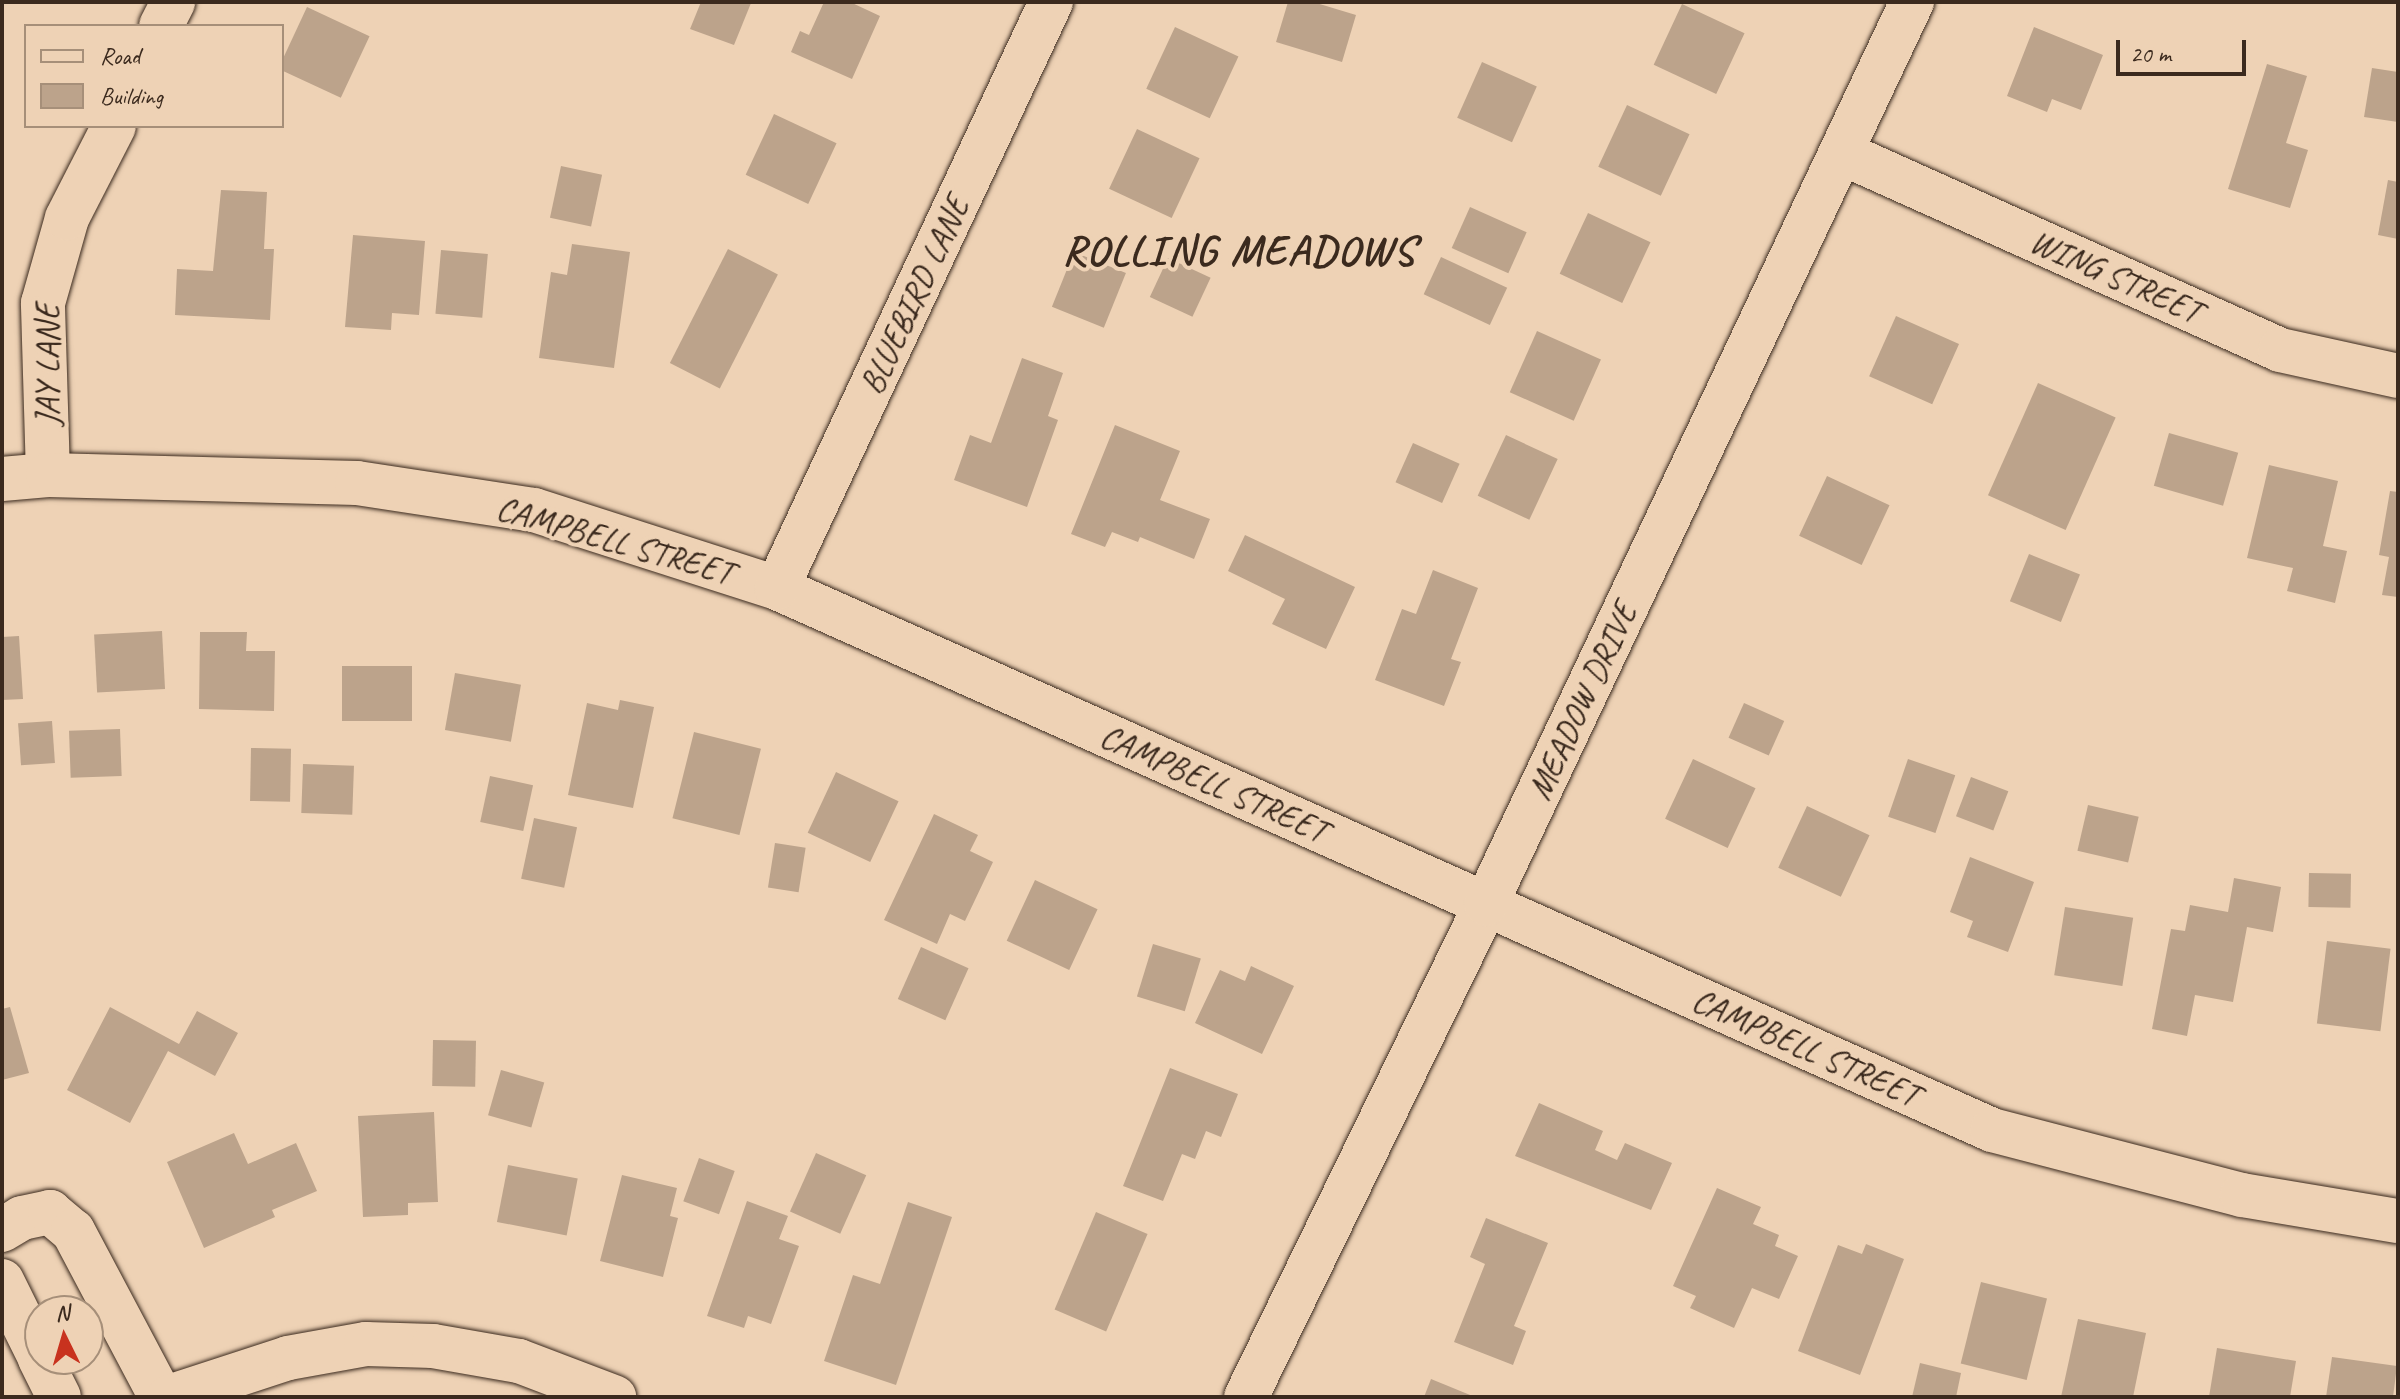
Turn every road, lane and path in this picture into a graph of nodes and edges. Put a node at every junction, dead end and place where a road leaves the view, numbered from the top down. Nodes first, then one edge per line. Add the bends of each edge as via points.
1 (173, 2) edge
2 (1051, 2) edge
3 (1912, 2) edge
4 (162, 24) edge
5 (113, 128) edge
6 (1842, 153) junction
7 (2398, 376) edge
8 (48, 475) junction
9 (2, 479) edge
10 (777, 588) junction
11 (1486, 904) junction
12 (2398, 1221) edge
13 (2, 1230) edge
14 (2, 1281) edge
15 (24, 1326) edge
16 (48, 1375) edge
17 (59, 1397) edge
18 (161, 1397) edge
19 (169, 1397) edge
20 (614, 1397) edge
21 (1246, 1397) edge

1 - 4 street
2 - 10 street, BLUEBIRD LANE
3 - 6 street, MEADOW DRIVE
5 - 8 street, JAY LANE via 67,218 43,303
6 - 7 street, WING STREET via 2280,350
6 - 11 street, MEADOW DRIVE
8 - 9 street, CAMPBELL STREET
8 - 10 street, CAMPBELL STREET via 372,485 534,510
10 - 11 street, CAMPBELL STREET
11 - 12 street, CAMPBELL STREET via 1992,1130 2242,1195
11 - 21 street, MEADOW DRIVE
13 - 18 street via 22,1218 50,1212 73,1231
14 - 15 street
16 - 17 street
19 - 20 street via 288,1358 366,1344 433,1346 519,1361

